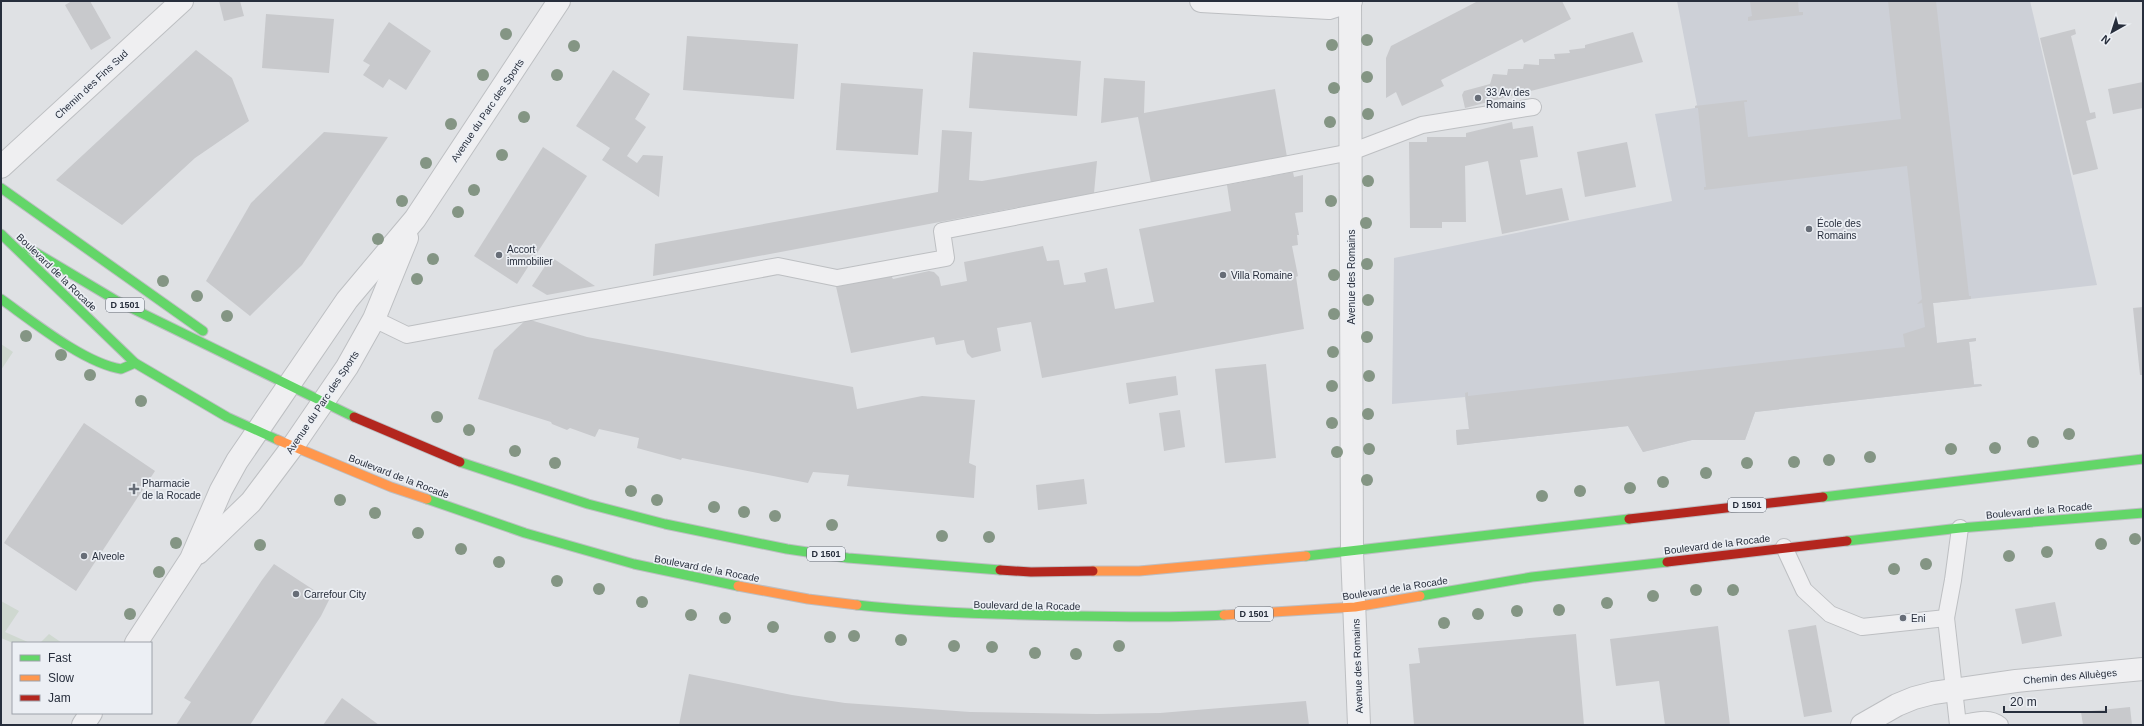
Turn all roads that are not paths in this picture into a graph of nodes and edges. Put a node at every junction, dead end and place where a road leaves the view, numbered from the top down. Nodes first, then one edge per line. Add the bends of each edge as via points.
1 (182, 1) edge
2 (559, 1) edge
3 (1201, 1) edge
4 (1350, 1) edge
5 (1533, 107) dead end
6 (1351, 152) junction
7 (1, 167) edge
8 (1, 188) edge
9 (415, 219) junction
10 (1, 233) edge
11 (1, 299) edge
12 (374, 319) junction
13 (135, 363) junction
14 (255, 367) junction
15 (289, 385) junction
16 (323, 403) junction
17 (258, 432) junction
18 (293, 446) junction
19 (2143, 459) edge
20 (2143, 513) edge
21 (1960, 528) junction
22 (1784, 548) junction
23 (1352, 552) junction
24 (191, 559) junction
25 (1355, 607) junction
26 (1946, 618) junction
27 (137, 642) edge
28 (2143, 669) edge
29 (1954, 690) junction
30 (90, 714) edge
31 (83, 725) edge
32 (1359, 725) edge
33 (1862, 725) edge
34 (1958, 725) edge
35 (2000, 725) edge

1 - 7 street, Chemin des Fins Sud
2 - 9 street, Avenue du Parc des Sports
3 - 4 street via 1329,8
4 - 6 street, Avenue des Romains
5 - 6 lane via 1422,125
6 - 12 lane via 942,231 946,258 837,278 778,266 407,335
6 - 23 street, Avenue des Romains
8 - 14 main road
9 - 12 street, Avenue du Parc des Sports
9 - 15 street, Avenue du Parc des Sports via 347,300
10 - 13 main road, Boulevard de la Rocade / D 1501
10 - 14 main road, Boulevard de la Rocade / D 1501 via 117,301
11 - 13 main road via 49,332 108,366 120,370
12 - 16 street, Avenue du Parc des Sports
13 - 17 main road, Boulevard de la Rocade / D 1501 via 226,417
14 - 15 main road, Boulevard de la Rocade / D 1501
15 - 16 main road, Boulevard de la Rocade / D 1501
15 - 17 street, Avenue du Parc des Sports
16 - 18 street, Avenue du Parc des Sports
16 - 23 main road, Boulevard de la Rocade / D 1501 via 475,468 588,504 733,539 848,558 984,569 1090,572 1140,571
17 - 18 main road, Boulevard de la Rocade / D 1501
17 - 24 street, Avenue du Parc des Sports via 237,461 221,490
18 - 24 street, Avenue du Parc des Sports via 252,502
18 - 25 main road, Boulevard de la Rocade / D 1501 via 391,487 585,551 684,576 808,599 944,613 1085,617 1180,618
19 - 23 main road, Boulevard de la Rocade / D 1501
20 - 21 main road, Boulevard de la Rocade / D 1501
21 - 22 main road, Boulevard de la Rocade / D 1501
21 - 26 lane
22 - 25 main road, Boulevard de la Rocade / D 1501 via 1532,577
22 - 26 lane via 1804,590 1830,614 1862,627
23 - 25 street, Avenue des Romains
24 - 27 street, Avenue du Parc des Sports
25 - 32 street, Avenue des Romains
26 - 29 lane
28 - 29 street, Chemin des Alluèges via 2016,681
29 - 33 street, Chemin des Alluèges via 1914,698
29 - 34 lane
30 - 31 street
34 - 35 lane via 1992,720

